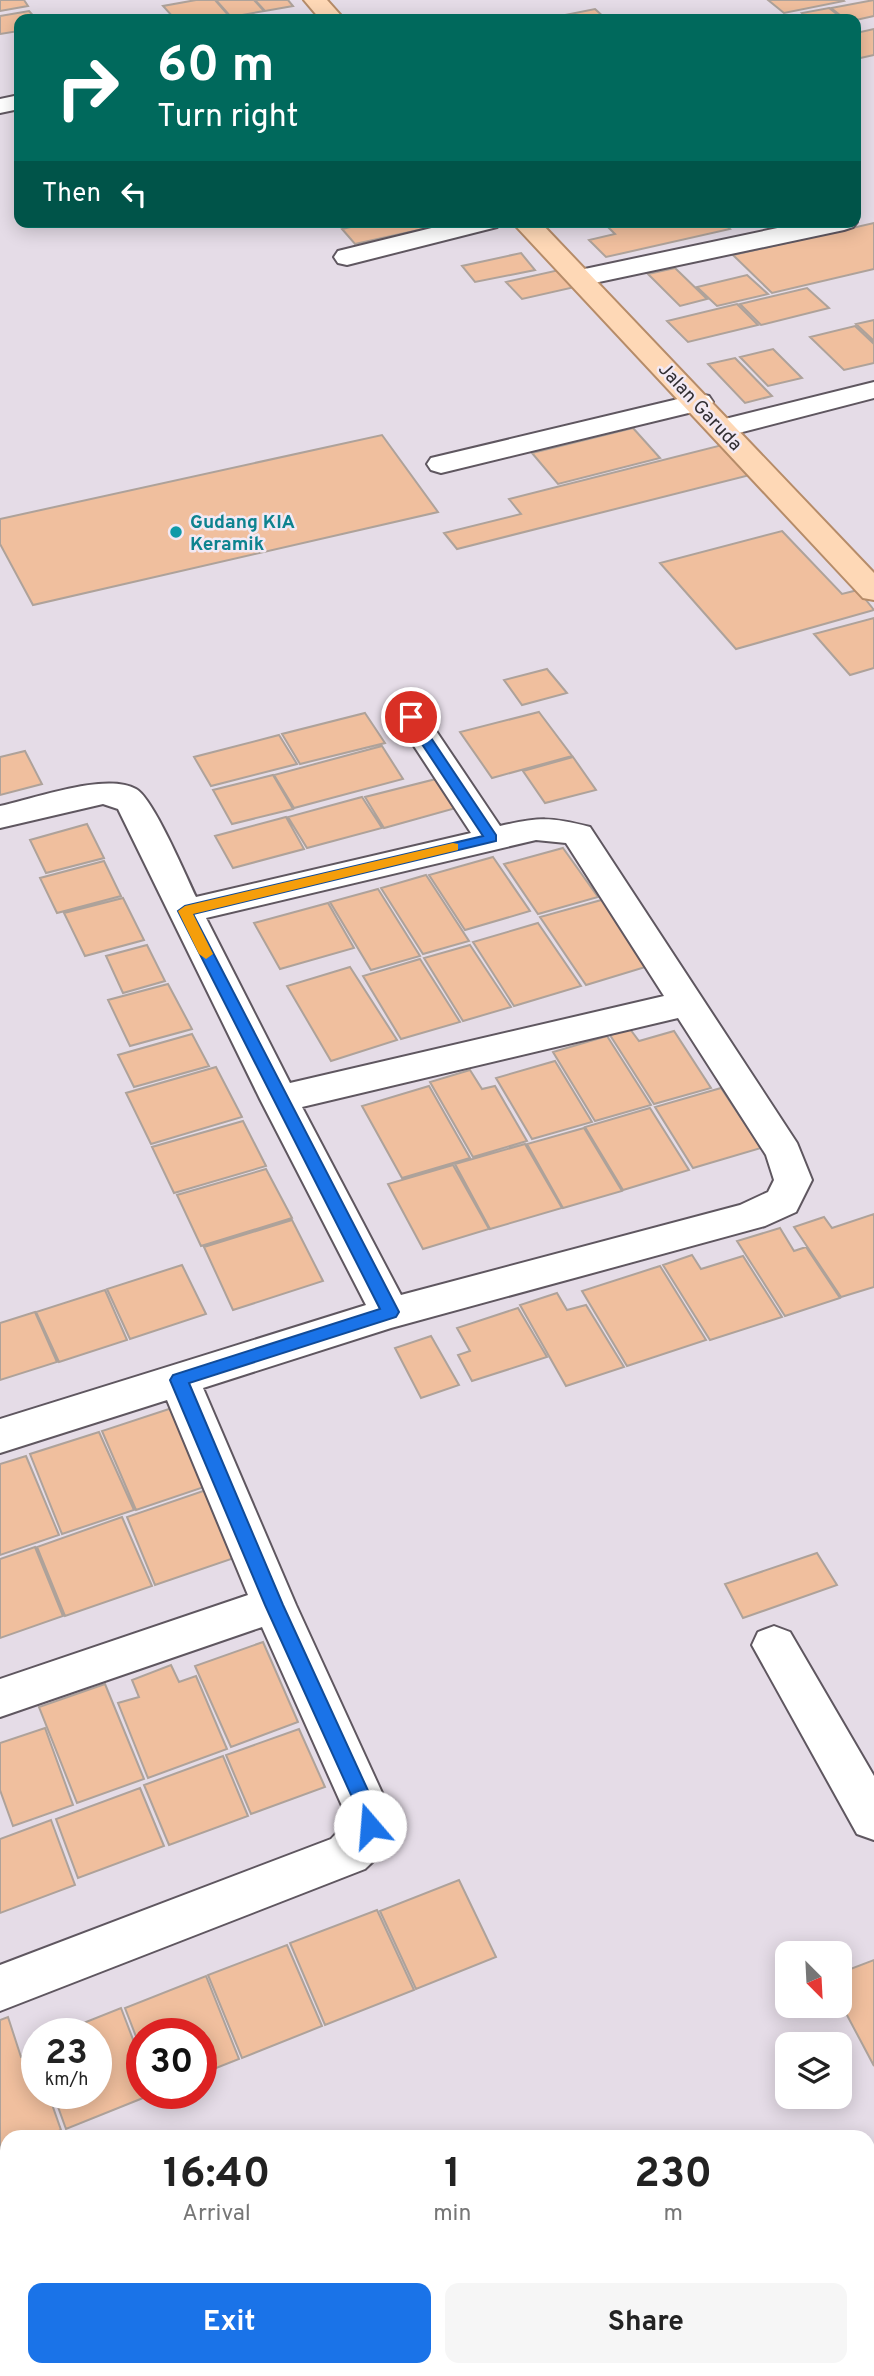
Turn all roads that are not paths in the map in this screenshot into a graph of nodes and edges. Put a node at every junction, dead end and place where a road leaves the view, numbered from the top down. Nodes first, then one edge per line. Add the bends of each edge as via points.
1 (315, 0) edge
2 (328, 14) edge
3 (464, 228) edge
4 (531, 228) edge
5 (817, 228) edge
6 (347, 257) dead end
7 (580, 278) junction
8 (874, 390) edge
9 (699, 402) junction
10 (723, 428) junction
11 (441, 464) dead end
12 (874, 591) edge
13 (411, 717) dead end
14 (0, 817) edge
15 (491, 838) junction
16 (185, 911) junction
17 (688, 1003) junction
18 (279, 1099) junction
19 (390, 1312) junction
20 (179, 1380) junction
21 (0, 1436) edge
22 (274, 1605) junction
23 (774, 1645) dead end
24 (0, 1698) edge
25 (874, 1819) edge
26 (0, 1988) edge

1 - 2 main road
3 - 6 street
4 - 7 main road, Jalan Garuda
5 - 7 street
7 - 9 main road, Jalan Garuda
8 - 10 street
9 - 10 main road, Jalan Garuda
9 - 11 street
10 - 12 main road, Jalan Garuda
13 - 15 street
14 - 16 street via 87,795 124,796 132,803
15 - 16 street
15 - 17 street via 536,829 578,835
16 - 18 street
17 - 18 street
17 - 19 street via 784,1153 793,1180 782,1202 751,1216
18 - 19 street
19 - 20 street
20 - 21 street
20 - 22 street
22 - 24 street
22 - 26 street via 366,1808 370,1826 366,1839 348,1854
23 - 25 street

